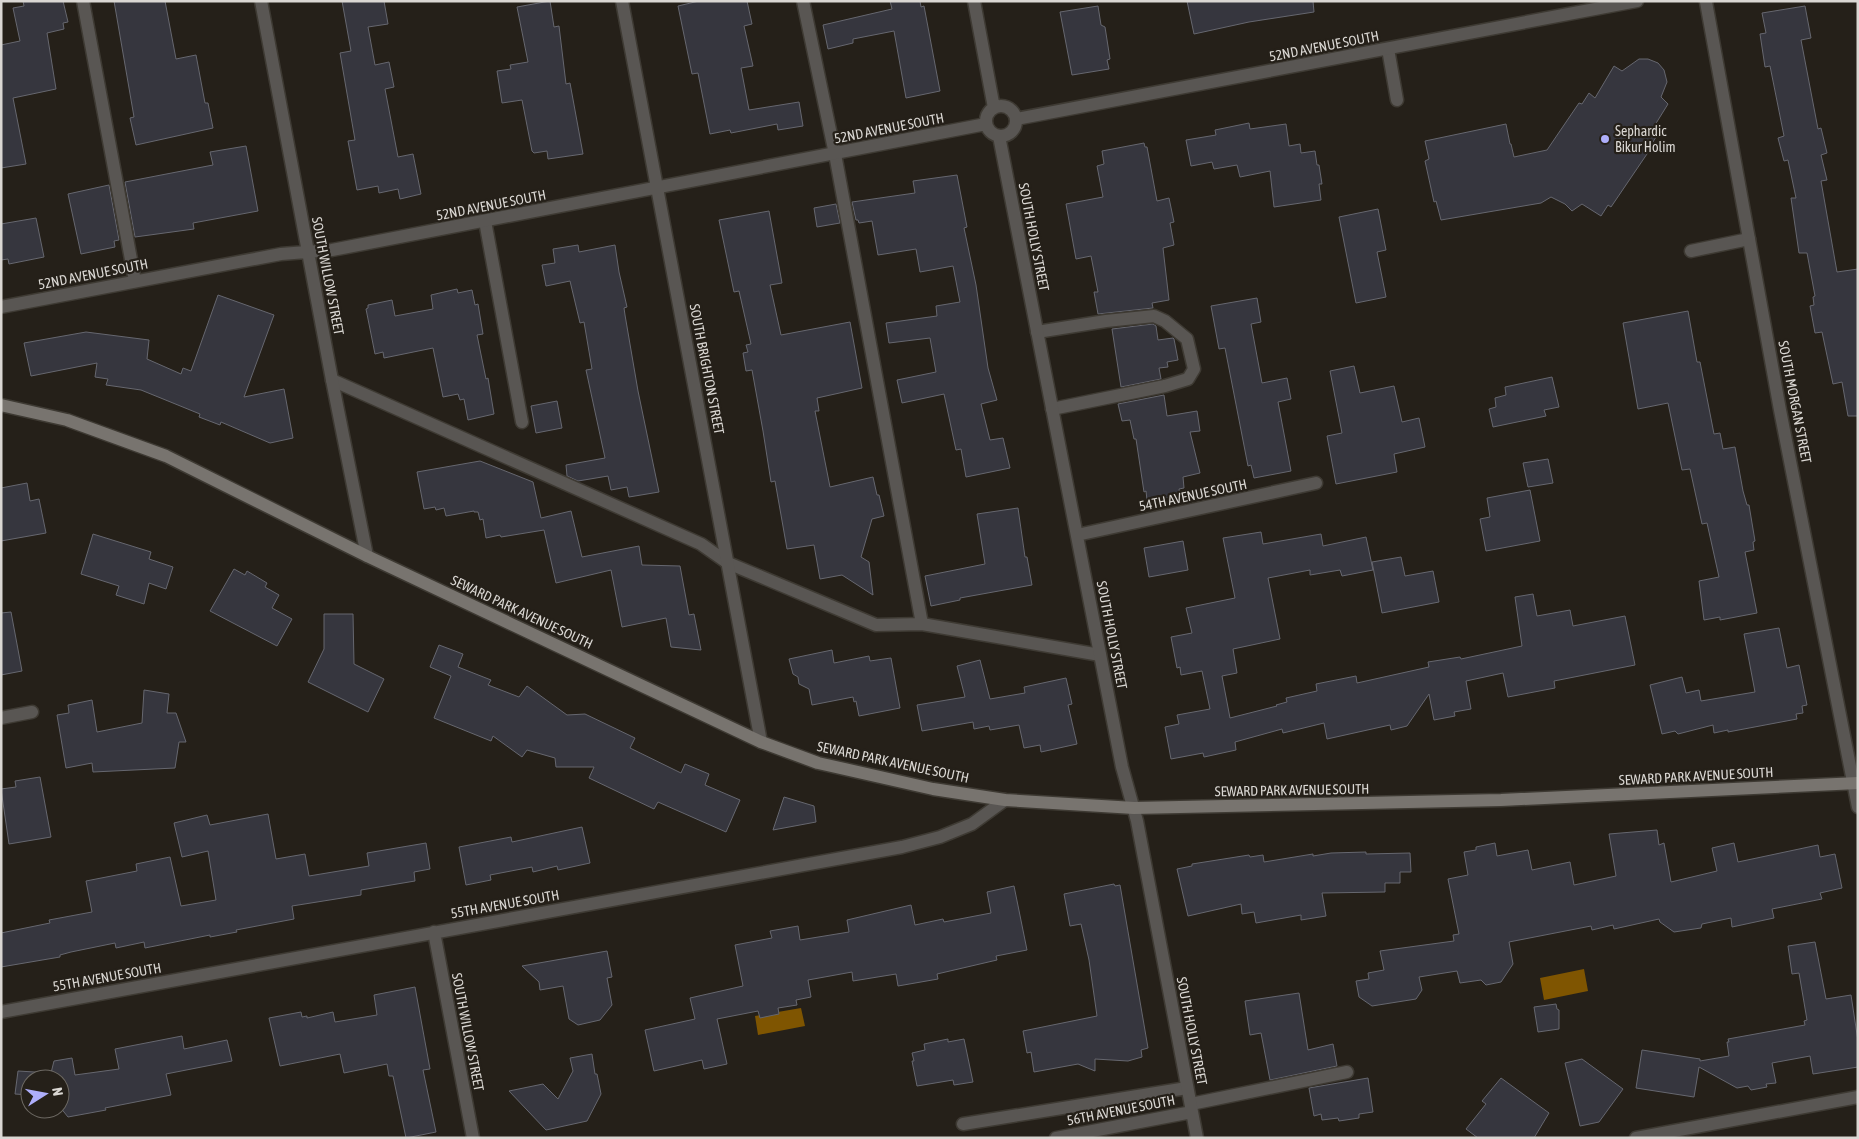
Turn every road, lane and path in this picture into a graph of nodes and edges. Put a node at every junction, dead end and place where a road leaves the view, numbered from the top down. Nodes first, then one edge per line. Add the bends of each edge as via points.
1 (83, 1) edge
2 (261, 1) edge
3 (622, 1) edge
4 (803, 1) edge
5 (974, 1) edge
6 (1637, 1) edge
7 (1704, 2) edge
8 (1388, 49) junction
9 (1397, 100) dead end
10 (994, 108) junction
11 (1016, 118) junction
12 (986, 124) junction
13 (1000, 136) junction
14 (835, 154) junction
15 (658, 188) junction
16 (485, 221) junction
17 (1749, 239) junction
18 (1691, 251) dead end
19 (308, 253) junction
20 (136, 282) junction
21 (1, 307) edge
22 (1038, 332) junction
23 (332, 380) junction
24 (1, 405) edge
25 (1052, 409) junction
26 (522, 422) dead end
27 (1316, 483) dead end
28 (1077, 535) junction
29 (367, 556) junction
30 (728, 563) junction
31 (922, 624) junction
32 (1100, 655) junction
33 (32, 712) dead end
34 (1, 718) edge
35 (761, 742) junction
36 (1855, 783) edge
37 (1005, 800) junction
38 (1858, 807) edge
39 (1134, 808) junction
40 (434, 932) junction
41 (1, 1012) edge
42 (1347, 1072) dead end
43 (1187, 1088) junction
44 (1858, 1097) edge
45 (1191, 1108) junction
46 (963, 1124) dead end
47 (473, 1138) edge
48 (1056, 1138) edge
49 (1197, 1138) edge
50 (1636, 1138) edge

1 - 20 street
2 - 19 street, SOUTH WILLOW STREET
3 - 15 street, SOUTH BRIGHTON STREET
4 - 14 street
5 - 10 street
6 - 8 street, 52ND AVENUE SOUTH
7 - 17 street, SOUTH MORGAN STREET
8 - 9 street
8 - 11 street, 52ND AVENUE SOUTH
10 - 11 street via 1004,106
10 - 12 street via 988,113
11 - 13 street via 1014,130
12 - 13 street via 992,134
12 - 14 street, 52ND AVENUE SOUTH
13 - 22 street, SOUTH HOLLY STREET
14 - 15 street, 52ND AVENUE SOUTH
14 - 31 street
15 - 16 street, 52ND AVENUE SOUTH
15 - 30 street, SOUTH BRIGHTON STREET
16 - 19 street, 52ND AVENUE SOUTH
16 - 26 street
17 - 18 street
17 - 36 street, SOUTH MORGAN STREET
19 - 20 street, 52ND AVENUE SOUTH via 281,254
19 - 23 street, SOUTH WILLOW STREET
20 - 21 street, 52ND AVENUE SOUTH
22 - 25 street, SOUTH HOLLY STREET
22 - 25 street via 1154,316 1186,339 1194,369 1188,379 1166,386
23 - 29 street, SOUTH WILLOW STREET
23 - 30 street via 702,544
24 - 29 main road, SEWARD PARK AVENUE SOUTH via 67,420 166,456
25 - 28 street, SOUTH HOLLY STREET
27 - 28 street, 54TH AVENUE SOUTH
28 - 32 street, SOUTH HOLLY STREET
29 - 35 main road, SEWARD PARK AVENUE SOUTH
30 - 31 street via 876,625
30 - 35 street, SOUTH BRIGHTON STREET
31 - 32 street
32 - 39 street, SOUTH HOLLY STREET via 1122,767
33 - 34 street
35 - 37 main road, SEWARD PARK AVENUE SOUTH via 818,762 933,789
36 - 38 street, SOUTH MORGAN STREET
36 - 39 main road, SEWARD PARK AVENUE SOUTH via 1501,800
37 - 39 main road, SEWARD PARK AVENUE SOUTH
37 - 40 street, 55TH AVENUE SOUTH via 972,824 902,847
39 - 43 street, SOUTH HOLLY STREET
40 - 41 street, 55TH AVENUE SOUTH
40 - 47 street, SOUTH WILLOW STREET
42 - 45 street, 56TH AVENUE SOUTH
43 - 45 street, SOUTH HOLLY STREET
43 - 46 street
44 - 50 street
45 - 48 street, 56TH AVENUE SOUTH
45 - 49 street, SOUTH HOLLY STREET

